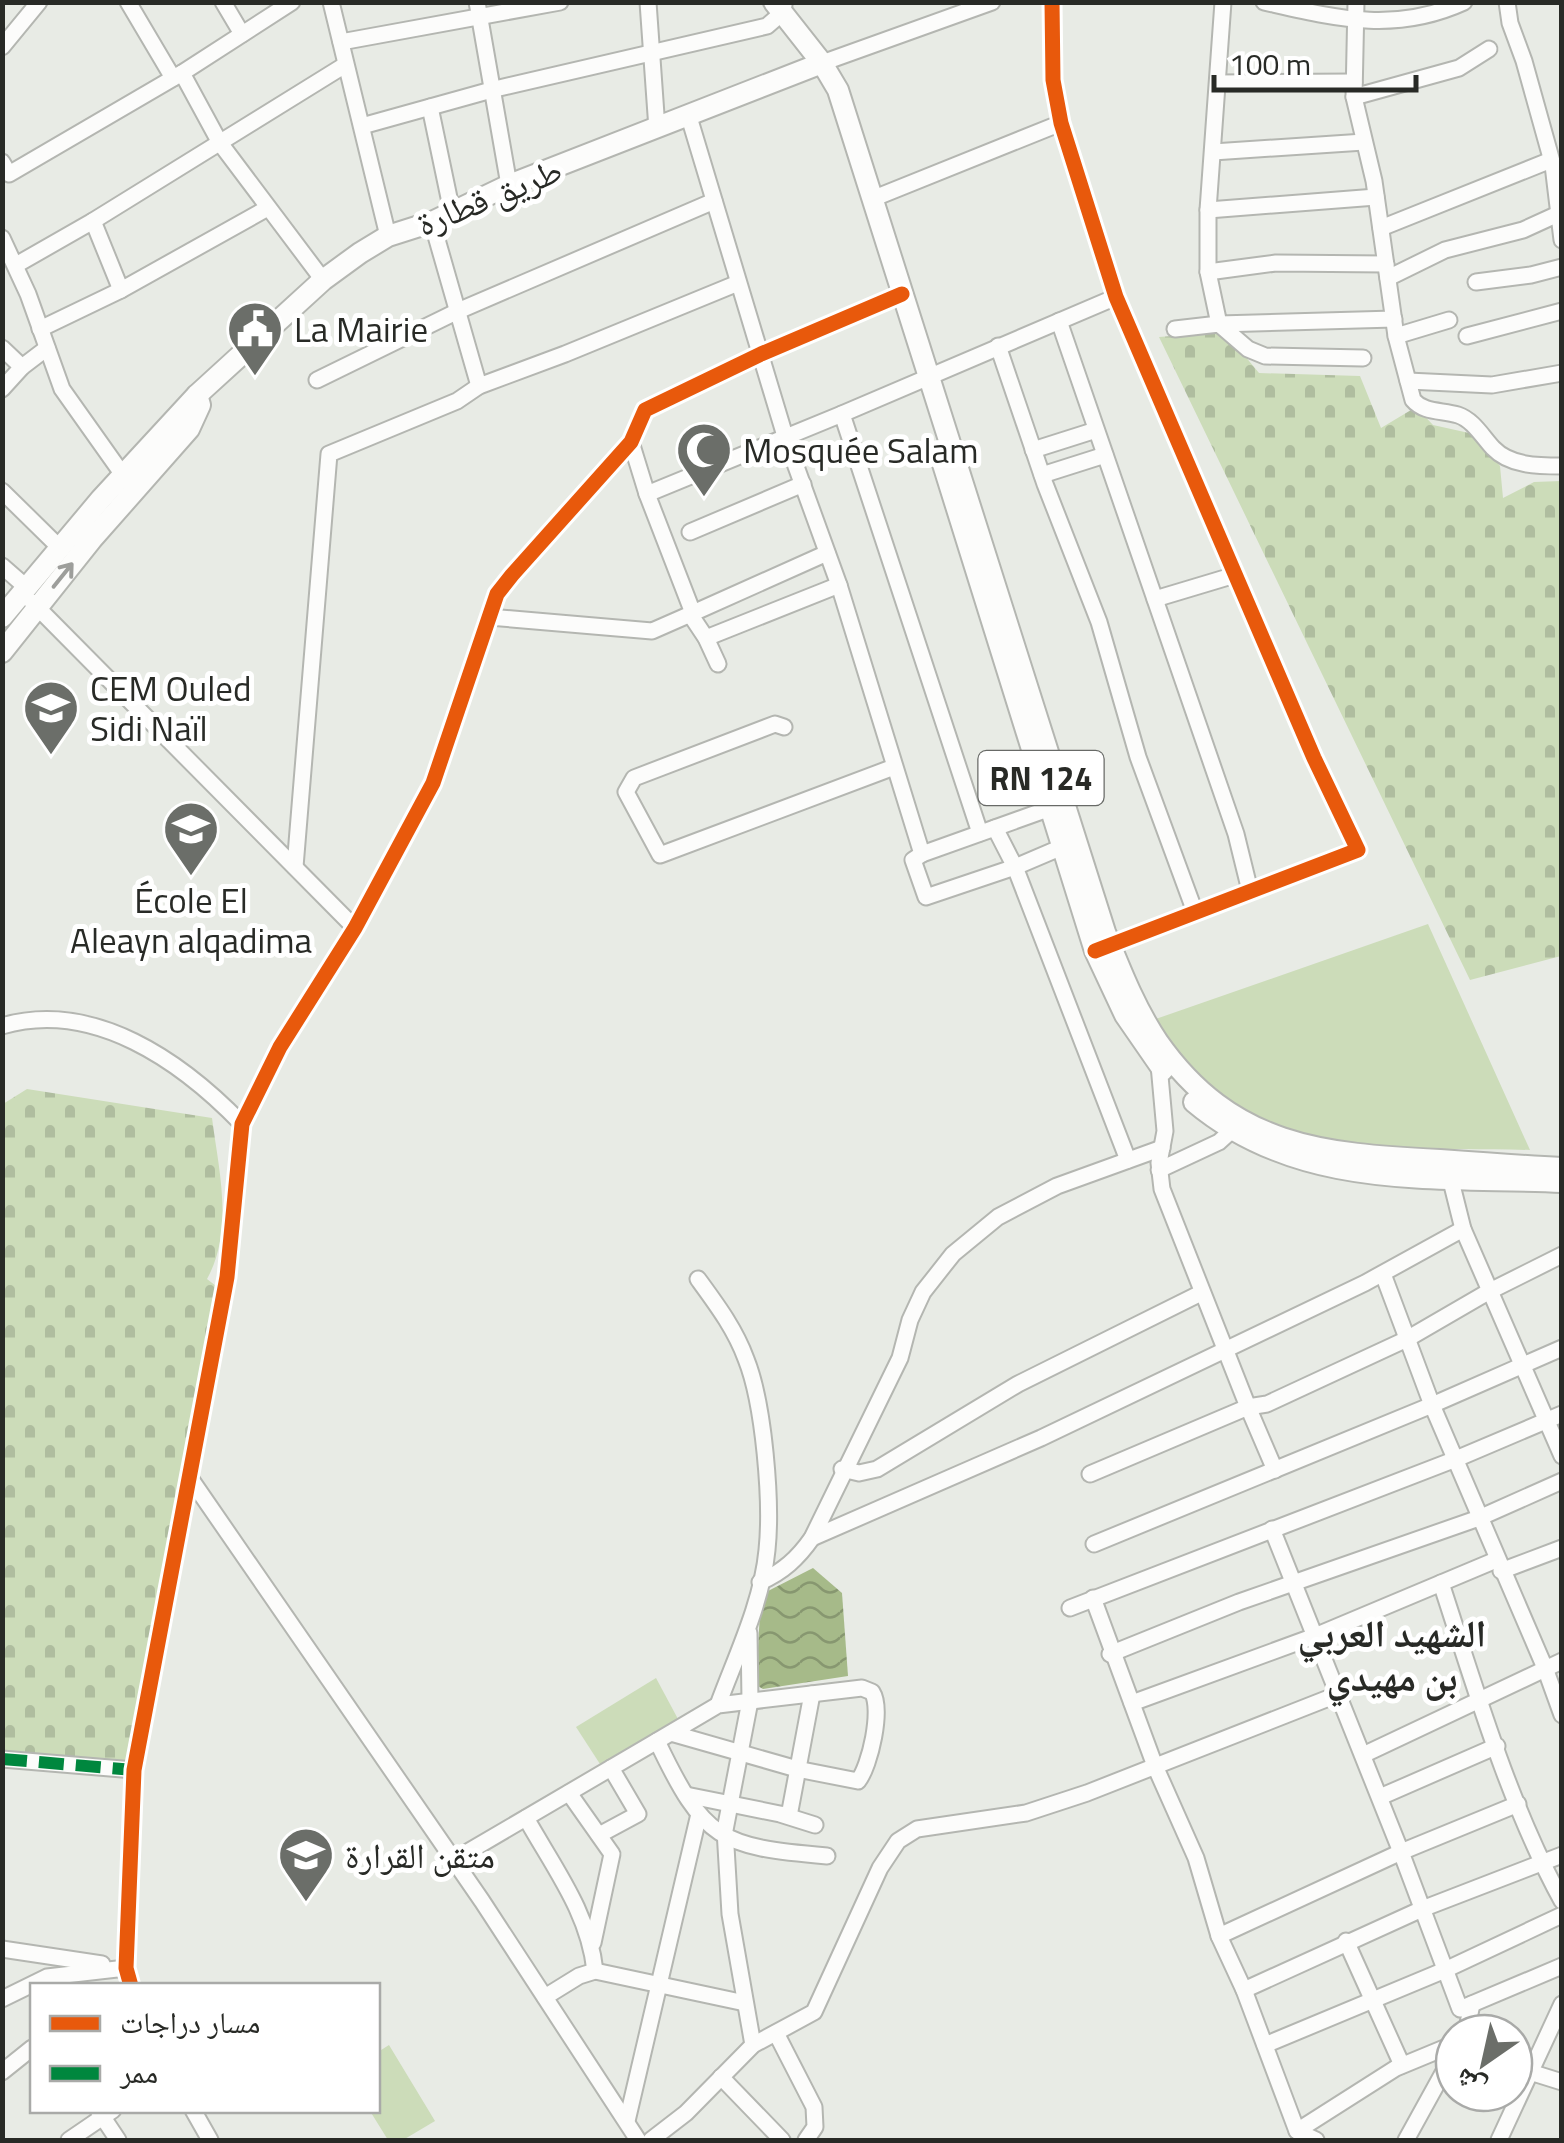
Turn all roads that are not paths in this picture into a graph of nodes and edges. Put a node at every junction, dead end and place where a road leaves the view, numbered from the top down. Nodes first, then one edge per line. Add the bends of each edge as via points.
1 (39, 2) edge
2 (128, 2) edge
3 (223, 2) edge
4 (292, 2) edge
5 (331, 2) edge
6 (560, 2) edge
7 (648, 2) edge
8 (992, 2) edge
9 (1052, 2) edge
10 (1223, 2) edge
11 (1264, 2) edge
12 (1356, 2) edge
13 (1464, 2) edge
14 (1507, 2) edge
15 (780, 6) edge
16 (478, 9) edge
17 (1355, 22) junction
18 (242, 34) junction
19 (340, 42) junction
20 (2, 47) edge
21 (1489, 49) dead end
22 (654, 50) junction
23 (822, 62) junction
24 (346, 65) junction
25 (178, 75) junction
26 (1219, 83) junction
27 (494, 89) junction
28 (1354, 90) junction
29 (430, 107) junction
30 (690, 116) junction
31 (1062, 123) junction
32 (362, 126) junction
33 (657, 129) junction
34 (1364, 142) junction
35 (220, 143) junction
36 (1213, 152) junction
37 (1551, 160) junction
38 (6, 168) edge
39 (509, 185) junction
40 (2, 192) edge
41 (1376, 197) junction
42 (872, 199) junction
43 (714, 202) junction
44 (266, 209) junction
45 (1208, 210) junction
46 (452, 212) junction
47 (1558, 214) junction
48 (93, 221) junction
49 (432, 222) junction
50 (1381, 228) junction
51 (388, 236) junction
52 (1561, 237) edge
53 (2, 238) edge
54 (16, 264) junction
55 (1562, 267) edge
56 (1387, 271) junction
57 (1208, 272) junction
58 (323, 280) junction
59 (1476, 282) dead end
60 (738, 283) junction
61 (121, 290) junction
62 (897, 296) junction
63 (1116, 296) junction
64 (458, 311) junction
65 (1562, 311) edge
66 (1058, 320) junction
67 (1449, 320) dead end
68 (1219, 324) junction
69 (1395, 327) junction
70 (40, 329) junction
71 (1175, 329) dead end
72 (1466, 336) dead end
73 (998, 346) junction
74 (2, 348) edge
75 (48, 348) junction
76 (761, 354) junction
77 (1363, 358) dead end
78 (22, 367) junction
79 (1562, 374) edge
80 (922, 378) junction
81 (317, 380) dead end
82 (1408, 381) junction
83 (478, 386) junction
84 (2, 389) edge
85 (197, 395) junction
86 (842, 414) junction
87 (1096, 430) junction
88 (785, 436) junction
89 (631, 442) junction
90 (1033, 450) junction
91 (1105, 455) junction
92 (1562, 466) edge
93 (123, 475) junction
94 (1042, 475) junction
95 (803, 484) junction
96 (2, 492) edge
97 (647, 494) junction
98 (690, 532) dead end
99 (60, 548) junction
100 (827, 553) junction
101 (2, 566) edge
102 (1235, 575) junction
103 (839, 585) junction
104 (24, 590) junction
105 (1154, 599) junction
106 (38, 608) junction
107 (692, 614) junction
108 (2, 617) edge
109 (489, 617) junction
110 (706, 638) junction
111 (2, 652) edge
112 (718, 664) dead end
113 (784, 727) dead end
114 (894, 767) junction
115 (1058, 806) junction
116 (988, 831) junction
117 (1062, 847) junction
118 (922, 854) junction
119 (296, 867) junction
120 (1015, 867) junction
121 (1250, 891) junction
122 (1195, 912) junction
123 (355, 928) junction
124 (1103, 948) junction
125 (2, 1026) edge
126 (1158, 1066) junction
127 (242, 1124) junction
128 (1238, 1126) junction
129 (1162, 1148) junction
130 (1128, 1160) junction
131 (1562, 1168) edge
132 (1448, 1169) junction
133 (1159, 1170) junction
134 (1562, 1182) edge
135 (1463, 1229) junction
136 (1562, 1255) edge
137 (1383, 1274) junction
138 (698, 1280) dead end
139 (1488, 1292) junction
140 (1200, 1293) junction
141 (1408, 1338) junction
142 (1225, 1348) junction
143 (1562, 1348) edge
144 (1524, 1365) junction
145 (1432, 1405) junction
146 (1248, 1407) junction
147 (1554, 1416) edge
148 (1562, 1456) edge
149 (1456, 1459) junction
150 (842, 1470) junction
151 (1275, 1470) junction
152 (1090, 1474) dead end
153 (190, 1478) junction
154 (1562, 1481) edge
155 (1479, 1518) junction
156 (1272, 1529) junction
157 (812, 1538) junction
158 (1094, 1544) dead end
159 (1562, 1548) edge
160 (1499, 1566) junction
161 (760, 1582) junction
162 (1294, 1583) junction
163 (1441, 1583) junction
164 (1093, 1598) junction
165 (1070, 1608) dead end
166 (749, 1621) junction
167 (1315, 1636) junction
168 (1111, 1653) junction
169 (1562, 1662) edge
170 (1545, 1668) junction
171 (812, 1694) junction
172 (1339, 1694) junction
173 (1478, 1699) junction
174 (750, 1701) junction
175 (1132, 1702) junction
176 (718, 1705) junction
177 (1562, 1715) edge
178 (664, 1737) junction
179 (1496, 1746) junction
180 (740, 1753) junction
181 (1362, 1755) junction
182 (2, 1759) edge
183 (1155, 1766) junction
184 (611, 1768) junction
185 (797, 1769) junction
186 (134, 1770) junction
187 (569, 1793) junction
188 (686, 1796) junction
189 (1380, 1798) junction
190 (730, 1802) junction
191 (1518, 1804) junction
192 (699, 1814) junction
193 (789, 1816) junction
194 (526, 1818) junction
195 (815, 1826) dead end
196 (599, 1835) junction
197 (725, 1837) junction
198 (1401, 1852) junction
199 (1562, 1855) edge
200 (827, 1856) dead end
201 (454, 1860) junction
202 (1541, 1862) junction
203 (1562, 1901) edge
204 (1422, 1909) junction
205 (1562, 1915) edge
206 (1219, 1936) junction
207 (1346, 1942) junction
208 (592, 1944) junction
209 (2, 1949) edge
210 (1562, 1966) edge
211 (1445, 1970) junction
212 (596, 1971) junction
213 (128, 1976) edge
214 (659, 1982) junction
215 (35, 1983) edge
216 (30, 1985) edge
217 (1244, 1990) junction
218 (545, 1997) junction
219 (2, 1998) edge
220 (1373, 2000) junction
221 (744, 2003) junction
222 (1472, 2004) junction
223 (1562, 2004) edge
224 (1470, 2013) edge
225 (776, 2033) junction
226 (753, 2045) junction
227 (1265, 2045) junction
228 (30, 2050) edge
229 (1434, 2052) edge
230 (1534, 2064) edge
231 (1402, 2065) junction
232 (2, 2072) edge
233 (1534, 2073) edge
234 (720, 2076) junction
235 (1562, 2082) edge
236 (1434, 2089) edge
237 (104, 2113) edge
238 (195, 2113) edge
239 (1511, 2113) edge
240 (626, 2122) junction
241 (1297, 2131) junction
242 (776, 2138) edge
243 (70, 2140) edge
244 (118, 2140) edge
245 (210, 2140) edge
246 (638, 2140) edge
247 (651, 2140) edge
248 (806, 2140) edge
249 (1316, 2140) edge
250 (1406, 2140) edge
251 (1499, 2140) edge

1 - 20 street
2 - 25 street
3 - 18 street
4 - 18 street
5 - 19 street
6 - 16 street
7 - 22 street
8 - 23 street
9 - 31 street via 1053,80
10 - 26 street
11 - 17 street
12 - 17 street
13 - 17 street via 1426,16
14 - 37 street
15 - 22 street via 767,26
15 - 23 main road, RN 124
16 - 19 street
16 - 27 street
17 - 28 street
18 - 25 street
19 - 24 street
21 - 28 street via 1459,68
22 - 27 street
22 - 33 street
23 - 30 main road, طريق قطارة
23 - 42 main road, RN 124 via 838,90
23 - 62 main road, RN 124 via 826,94
24 - 32 street
24 - 35 street
25 - 35 street
25 - 38 street
26 - 28 street
26 - 36 street
27 - 29 street
27 - 39 street
28 - 34 street
29 - 32 street
29 - 46 street
30 - 33 main road, طريق قطارة
30 - 43 street
31 - 42 street
31 - 63 street
32 - 51 street
33 - 39 main road, طريق قطارة
34 - 36 street
34 - 41 street
35 - 44 street
35 - 48 street
36 - 45 street
37 - 47 street
37 - 50 street
38 - 40 street
39 - 46 main road, طريق قطارة
41 - 45 street
41 - 50 street
42 - 62 main road, RN 124
43 - 60 street
43 - 64 street
44 - 58 street
44 - 61 street
45 - 57 street
46 - 49 main road, طريق قطارة
47 - 52 street
47 - 56 street
48 - 54 street
48 - 61 street
49 - 51 main road, طريق قطارة
49 - 64 street
50 - 56 street
51 - 58 main road, طريق قطارة
53 - 54 street
54 - 70 street
55 - 59 street
56 - 57 street via 1276,263
56 - 69 street
57 - 68 street
58 - 85 main road, طريق قطارة
60 - 76 street
60 - 83 street
61 - 70 street
62 - 76 street
62 - 80 main road, RN 124
63 - 66 street
63 - 102 street
64 - 81 street
64 - 83 street
65 - 72 street
66 - 73 street
66 - 87 street
67 - 69 street
68 - 69 street
68 - 71 street
68 - 77 street via 1265,356
69 - 82 street
70 - 75 street
73 - 80 street
73 - 90 street
74 - 78 street
75 - 78 street
75 - 93 street via 71,405
76 - 88 street
76 - 89 street via 645,410
78 - 84 street
79 - 82 street via 1492,385
80 - 86 street
80 - 115 main road, RN 124
82 - 92 street via 1416,404 1460,416 1497,452 1532,466
83 - 119 street via 329,454
85 - 93 main road, طريق قطارة
106 -> 85 main road, طريق قطارة via 188,429 200,405
86 - 88 street
86 - 116 street
87 - 90 street
87 - 91 street
88 - 95 street
88 - 97 street
89 - 97 street
89 - 109 street via 512,575
90 - 94 street
91 - 94 street
91 - 105 street
93 - 99 main road, طريق قطارة
94 - 122 street via 1099,622 1138,757
95 - 98 street
95 - 100 street
96 - 99 street
97 - 107 street
99 - 104 main road, طريق قطارة
100 - 103 street
100 - 107 street
101 - 104 street
102 - 105 street
102 - 121 street via 1358,850
103 - 110 street
103 - 114 street
104 - 106 street
104 - 108 main road, طريق قطارة
105 - 121 street
106 - 111 main road, طريق قطارة
106 - 119 street
107 - 109 street via 652,631
107 - 110 street
109 - 123 street via 433,783
110 - 112 street
113 - 114 street via 774,724 634,778 626,792 660,856
114 - 118 street
115 - 116 street
115 - 117 main road, RN 124
115 - 124 main road, RN 124
116 - 118 street
116 - 120 street
117 - 120 street
117 - 124 main road, RN 124
118 - 120 street via 913,860 926,897
119 - 123 street
120 - 130 street
121 - 122 street
122 - 124 street
123 - 127 street via 280,1047
124 - 126 main road, RN 124 via 1125,1015
124 - 128 main road, RN 124 via 1170,1058
125 - 127 street via 55,1020 136,1041 206,1087
126 - 128 main road, RN 124 via 1187,1096
126 - 129 street
127 - 153 street via 226,1277
128 - 132 main road, RN 124 via 1280,1154 1326,1168 1373,1174
128 - 133 street
129 - 130 street
129 - 133 street
130 - 150 street via 998,1217 953,1254 923,1292 900,1358
131 - 132 main road, RN 124
132 - 134 main road, RN 124
132 - 135 street
133 - 140 street
135 - 137 street
135 - 139 street
136 - 139 street
137 - 141 street
137 - 142 street
138 - 161 street via 747,1362 760,1423 768,1508
139 - 141 street
139 - 144 street
140 - 142 street
140 - 150 street via 1018,1384 887,1464
141 - 145 street
141 - 146 street
142 - 146 street
142 - 157 street
143 - 144 street
144 - 145 street
144 - 147 street
145 - 149 street
145 - 151 street
146 - 151 street
146 - 152 street
147 - 148 street
147 - 149 street
149 - 155 street
149 - 156 street
150 - 157 street
151 - 158 street
153 - 186 street
153 - 201 street
154 - 155 street
155 - 160 street
155 - 162 street
156 - 162 street
156 - 164 street
157 - 161 street via 798,1558
159 - 160 street
160 - 163 street
160 - 170 street
161 - 166 street
162 - 167 street
162 - 168 street
163 - 167 street
163 - 173 street
164 - 165 street
164 - 168 street
166 - 174 street
166 - 176 street
167 - 172 street
167 - 175 street
168 - 175 street
169 - 170 street
170 - 173 street
170 - 177 street
171 - 174 street
171 - 185 street
171 - 185 street via 862,1688 872,1692 878,1709 861,1778
172 - 181 street
172 - 183 street
173 - 179 street
173 - 181 street
174 - 176 street
174 - 180 street
175 - 183 street
176 - 178 street
178 - 180 street
178 - 184 street
178 - 188 street
179 - 189 street
179 - 191 street
180 - 185 street
180 - 190 street
181 - 189 street
182 - 186 street
183 - 206 street via 1196,1858
183 - 225 street via 1026,1813 917,1828 898,1840 814,2012
184 - 187 street
184 - 196 street via 638,1814
185 - 193 street
186 - 213 street
187 - 194 street
187 - 196 street
188 - 190 street
188 - 192 street
189 - 198 street
190 - 193 street
190 - 197 street
191 - 198 street
191 - 202 street
192 - 197 street
192 - 214 street
193 - 195 street
194 - 201 street
194 - 208 street
196 - 208 street via 612,1854
197 - 200 street via 751,1847
197 - 221 street
198 - 204 street
198 - 206 street
199 - 202 street
201 - 218 street
202 - 203 street
202 - 204 street
204 - 207 street
204 - 211 street
205 - 211 street
206 - 217 street
207 - 217 street
207 - 220 street
208 - 212 street
209 - 213 street
210 - 222 street
211 - 220 street
211 - 222 street via 1460,2009
212 - 214 street
212 - 218 street
213 - 215 street
214 - 221 street
214 - 240 street
216 - 219 street
217 - 227 street
218 - 240 street
220 - 227 street
220 - 231 street
221 - 226 street
222 - 224 street
223 - 230 street
225 - 226 street
225 - 248 street via 814,2107 815,2127
226 - 234 street
227 - 241 street
228 - 232 street
229 - 231 street
231 - 241 street
233 - 235 street
234 - 242 street
234 - 247 street
236 - 250 street
237 - 243 street
237 - 244 street
238 - 245 street
239 - 251 street
240 - 246 street
241 - 249 street

